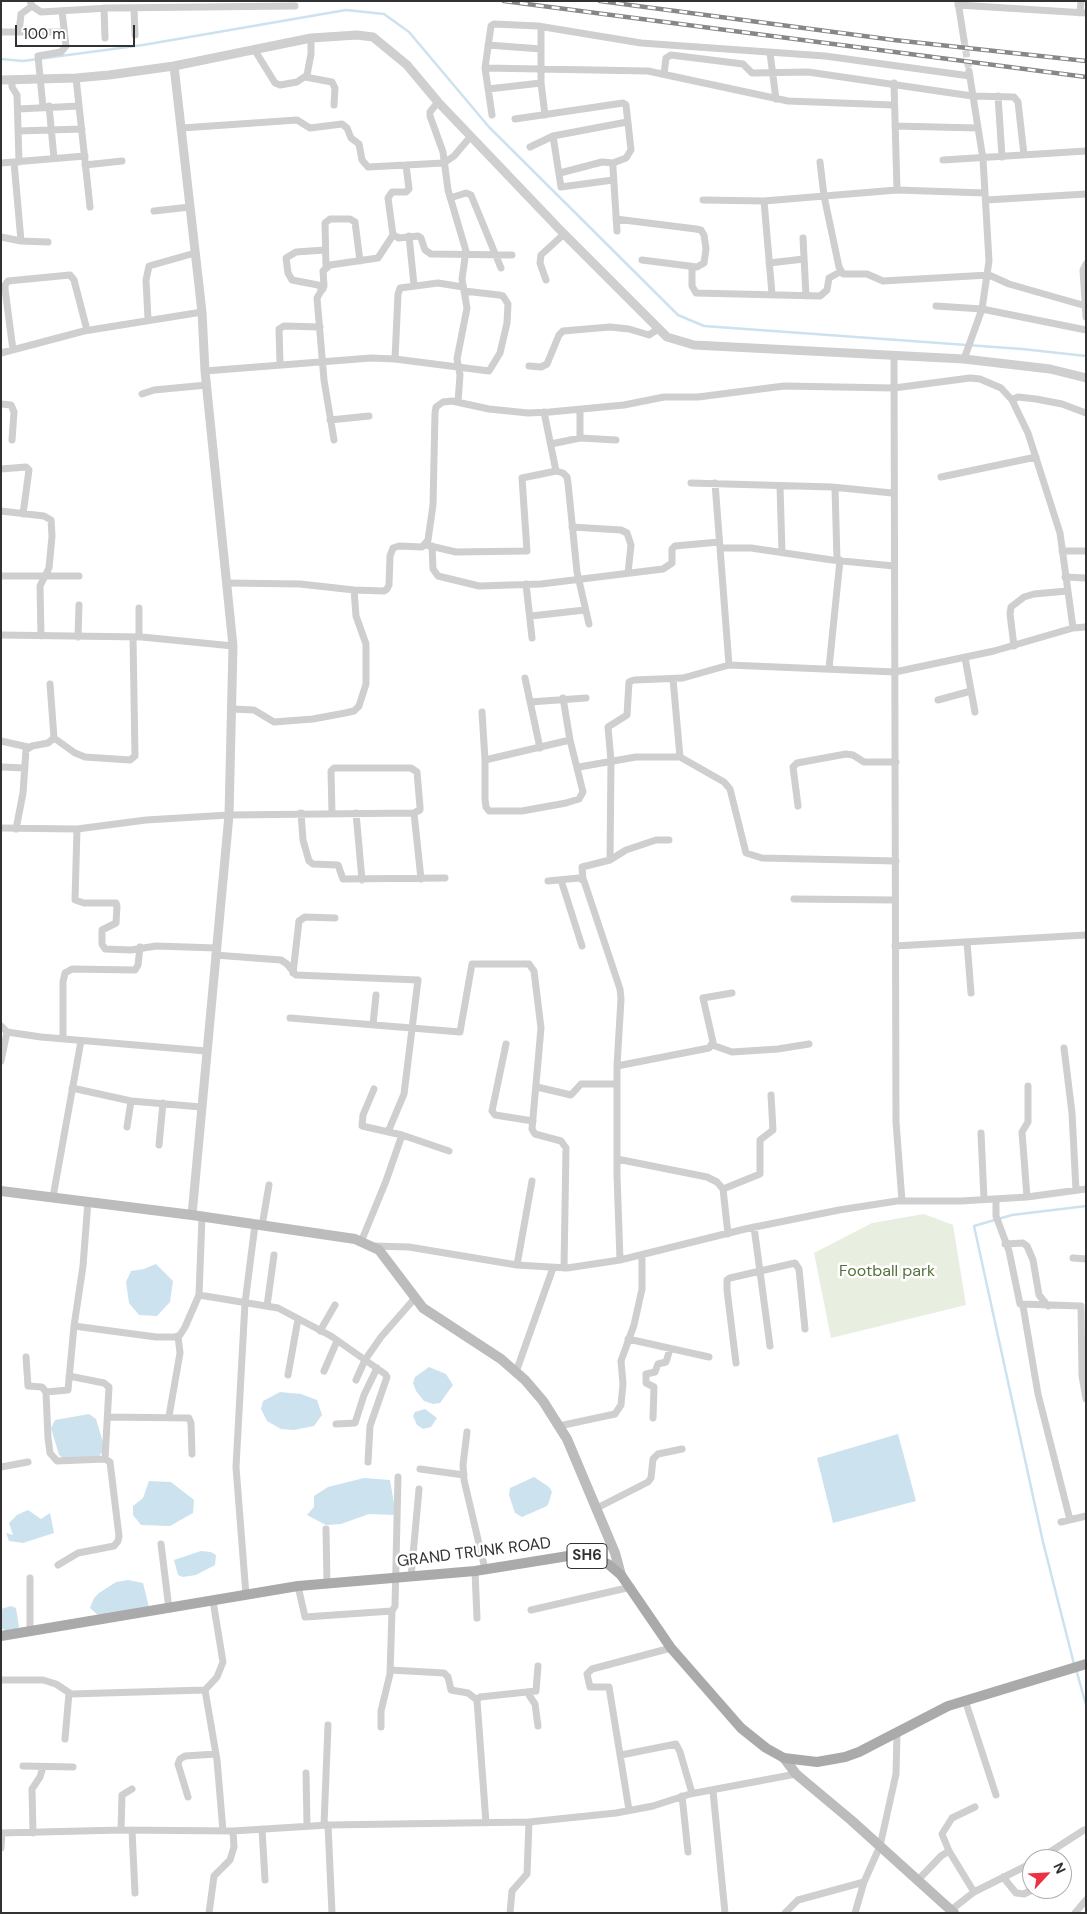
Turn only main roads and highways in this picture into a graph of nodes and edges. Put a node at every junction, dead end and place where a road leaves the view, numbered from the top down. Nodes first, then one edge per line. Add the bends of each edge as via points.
1 (1, 1191) edge
2 (621, 1575) junction
3 (1, 1636) edge
4 (1084, 1665) edge
5 (784, 1758) junction
6 (953, 1912) edge

1 - 2 main road via 258,1225 364,1244 379,1250 423,1308 502,1359 543,1401 567,1439
2 - 3 main road, GRAND TRUNK ROAD / SH6 via 597,1559 579,1556 480,1570 298,1586
2 - 5 main road, GRAND TRUNK ROAD / SH6 via 670,1648 741,1728
4 - 5 main road, GRAND TRUNK ROAD / SH6 via 965,1700 845,1757 817,1762
5 - 6 main road via 796,1774

